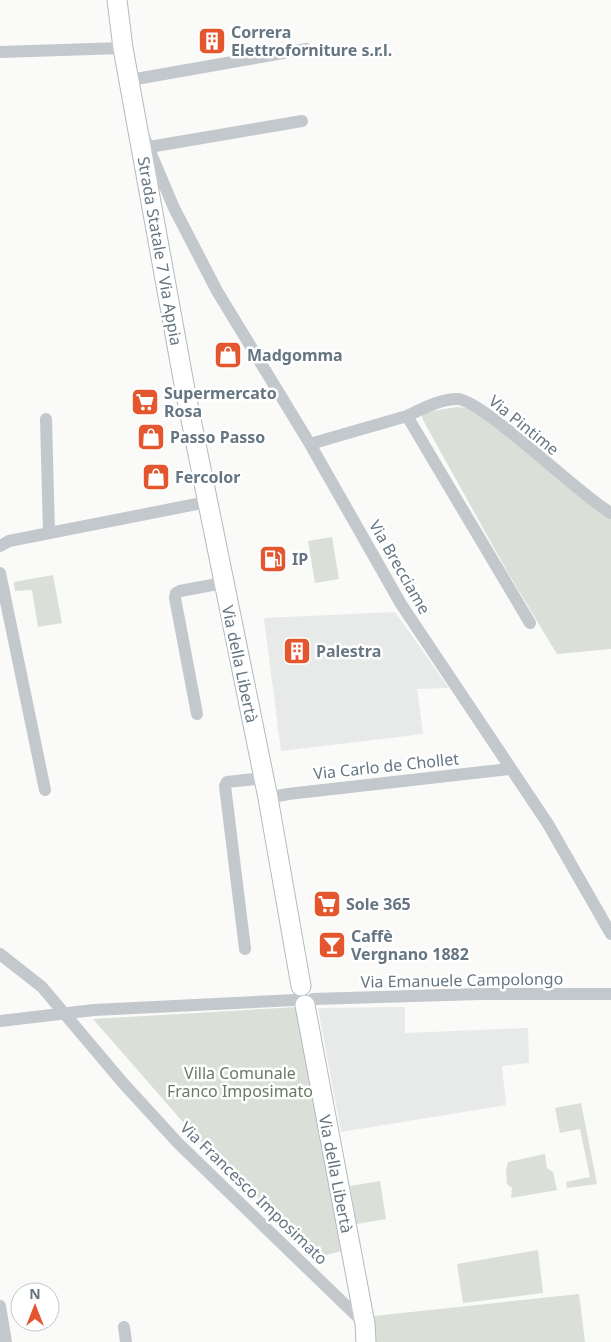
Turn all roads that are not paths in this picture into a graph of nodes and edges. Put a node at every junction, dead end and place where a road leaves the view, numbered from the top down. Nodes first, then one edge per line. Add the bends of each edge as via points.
1 (117, 0) edge
2 (124, 48) junction
3 (306, 49) dead end
4 (0, 52) edge
5 (130, 80) junction
6 (302, 121) dead end
7 (138, 125) junction
8 (149, 147) junction
9 (174, 208) junction
10 (153, 213) junction
11 (407, 416) junction
12 (46, 419) dead end
13 (310, 444) junction
14 (207, 502) junction
15 (611, 512) edge
16 (48, 533) junction
17 (0, 546) edge
18 (0, 573) edge
19 (223, 582) junction
20 (530, 623) dead end
21 (197, 714) dead end
22 (509, 769) junction
23 (264, 778) junction
24 (45, 790) dead end
25 (268, 798) junction
26 (611, 934) edge
27 (245, 948) dead end
28 (0, 954) edge
29 (611, 994) edge
30 (303, 998) junction
31 (66, 1013) junction
32 (0, 1021) edge
33 (0, 1306) edge
34 (124, 1327) dead end
35 (365, 1333) edge
36 (6, 1342) edge
37 (126, 1342) edge

1 - 2 main road, Strada Statale 7 Via Appia
2 - 4 street
2 - 5 main road, Strada Statale 7 Via Appia
3 - 5 street
5 - 7 main road, Strada Statale 7 Via Appia
6 - 8 street
7 - 8 street, Via Brecciame
7 - 10 main road, Strada Statale 7 Via Appia
8 - 9 street, Via Brecciame
9 - 10 street via 163,202
9 - 13 street, Via Brecciame via 217,291
10 - 14 main road, Strada Statale 7 Via Appia
11 - 13 street, Via Pintime
11 - 15 street, Via Pintime via 427,406 458,399 471,403
11 - 20 street
12 - 16 street
13 - 22 street, Via Brecciame via 401,604
14 - 16 street
14 - 19 main road, Via della Libertà
16 - 17 street via 8,541
18 - 24 street
19 - 21 street via 180,591 175,598
19 - 23 main road, Via della Libertà
22 - 25 street, Via Carlo de Chollet
22 - 26 street, Via Brecciame via 548,824
23 - 25 main road, Via della Libertà
23 - 27 street via 234,780 225,786
25 - 30 main road, Via della Libertà
28 - 31 street, Via Francesco Imposimato via 42,987
29 - 30 street, Via Emanuele Campolongo
30 - 31 street, Via Emanuele Campolongo
30 - 35 main road, Via della Libertà
31 - 32 street, Via Emanuele Campolongo
31 - 35 street, Via Francesco Imposimato via 178,1142
33 - 36 street
34 - 37 street

